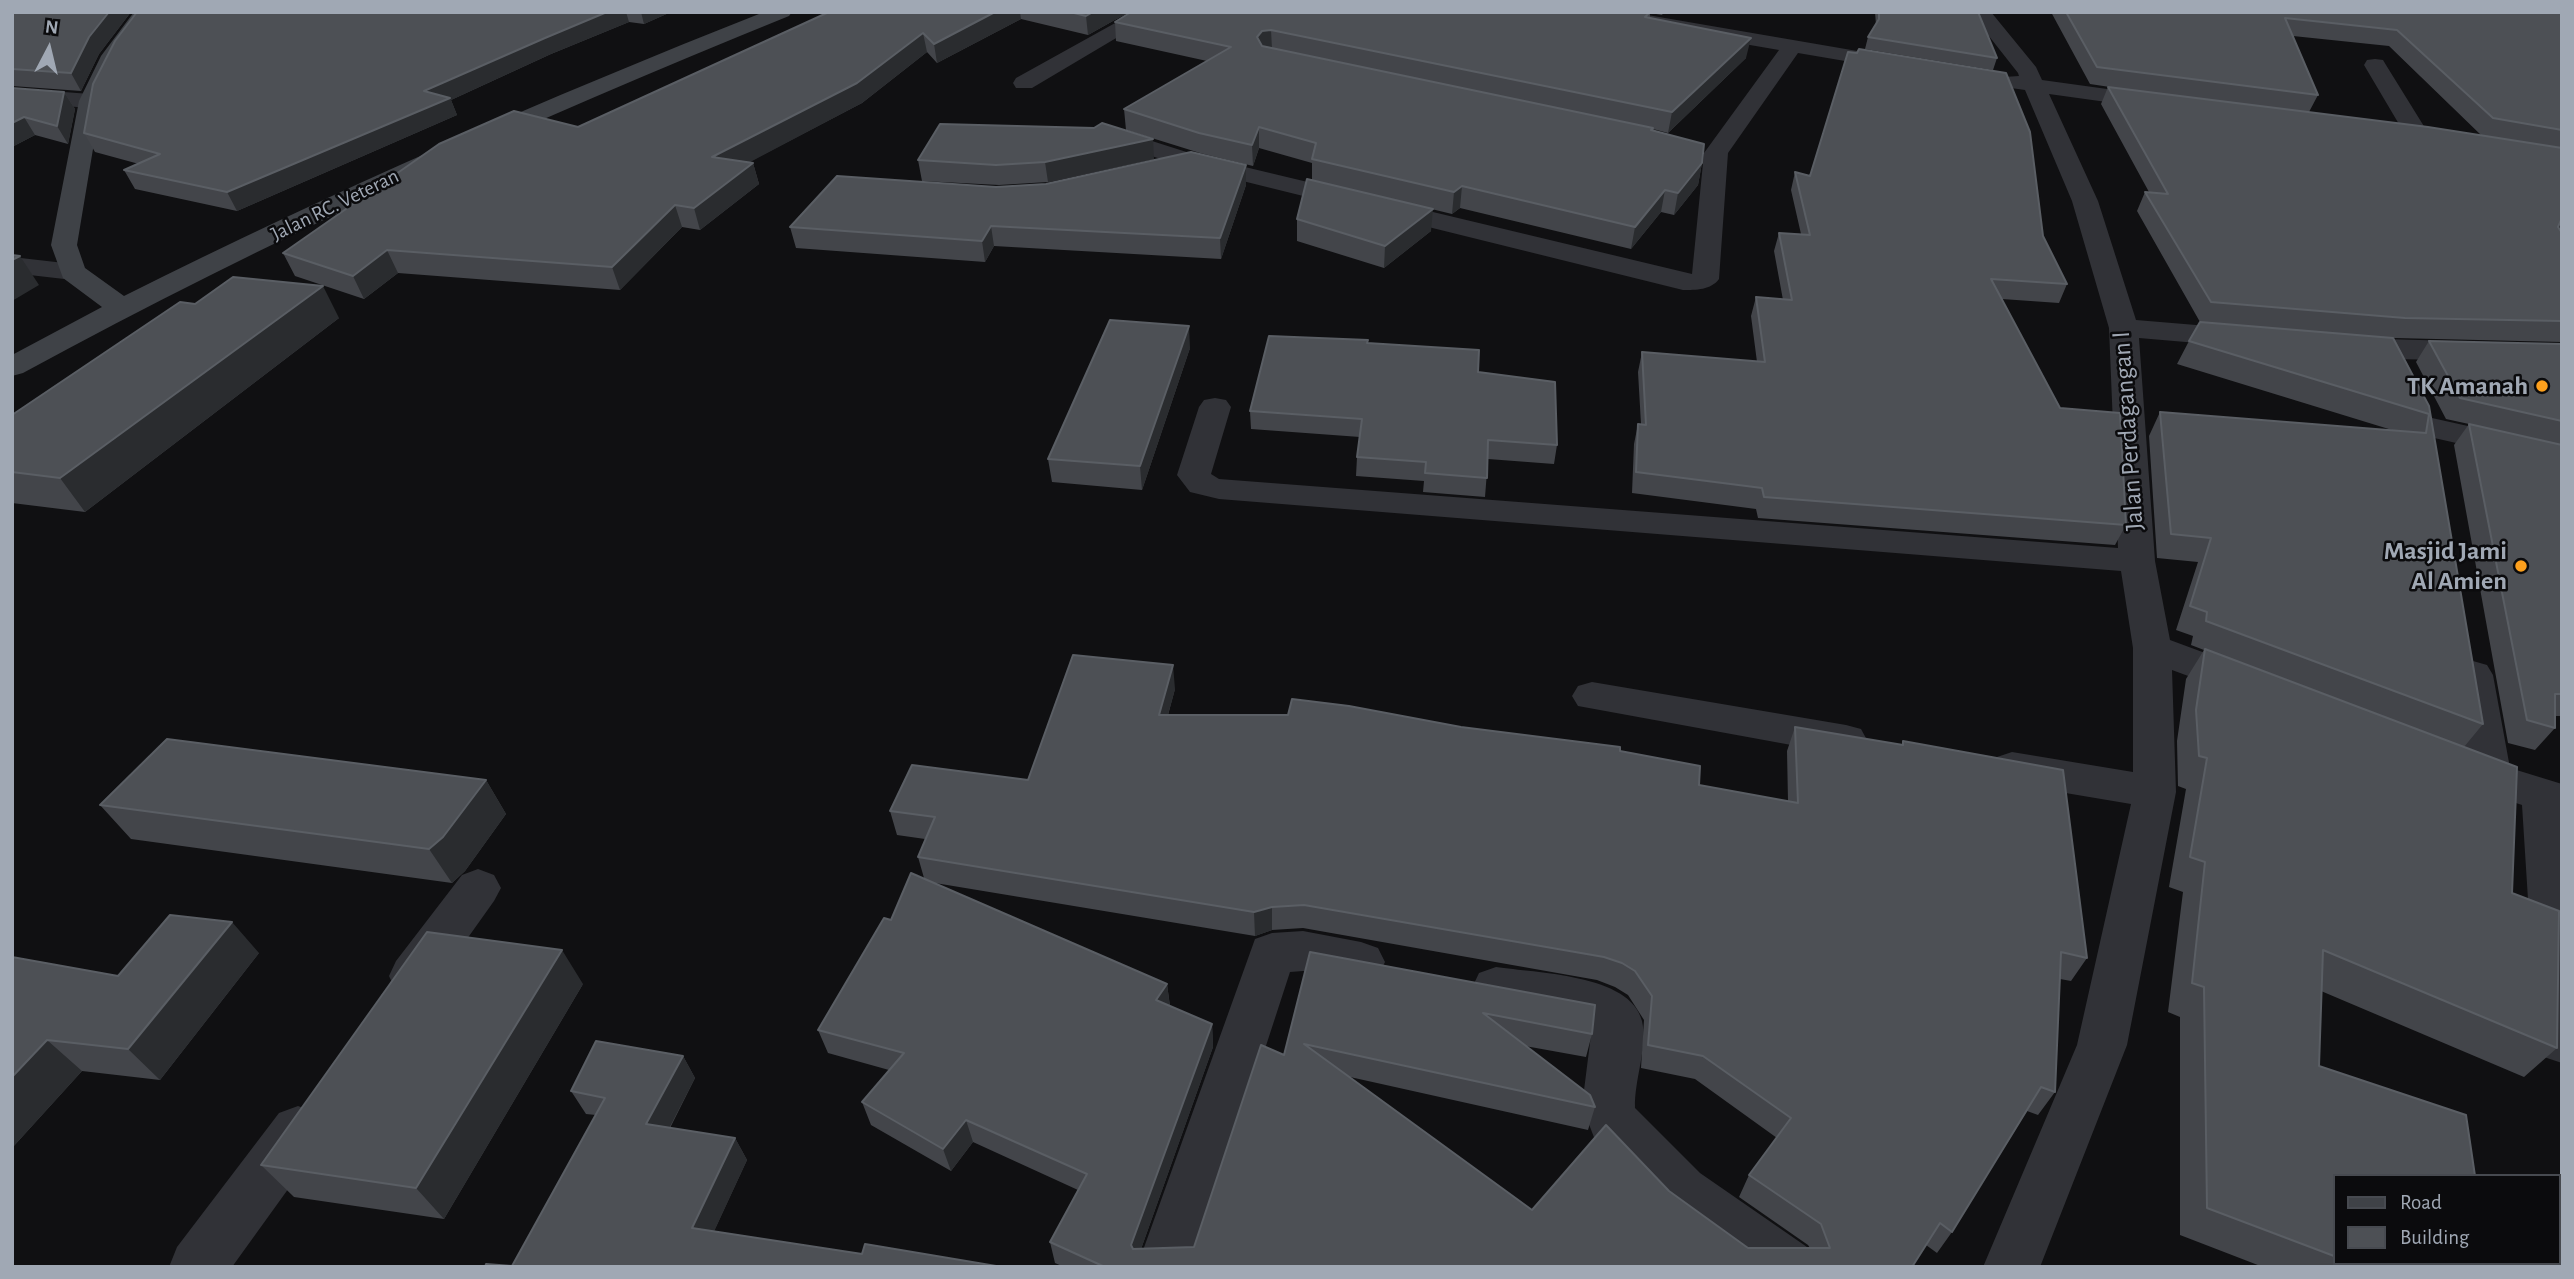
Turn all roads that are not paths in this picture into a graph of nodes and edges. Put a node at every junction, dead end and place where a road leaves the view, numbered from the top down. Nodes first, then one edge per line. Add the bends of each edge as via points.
1 (145, 12) edge
2 (782, 12) edge
3 (1150, 12) edge
4 (1593, 12) edge
5 (1980, 12) edge
6 (1670, 18) edge
7 (1792, 46) junction
8 (2375, 65) dead end
9 (1912, 66) edge
10 (1993, 79) edge
11 (1024, 83) dead end
12 (2033, 86) junction
13 (12, 95) edge
14 (90, 101) junction
15 (2175, 104) edge
16 (1090, 128) edge
17 (2391, 132) edge
18 (1689, 148) edge
19 (1716, 153) junction
20 (1192, 161) junction
21 (1152, 170) edge
22 (12, 265) edge
23 (73, 272) junction
24 (122, 308) junction
25 (2124, 327) junction
26 (2271, 340) edge
27 (2325, 345) edge
28 (2392, 350) junction
29 (2562, 353) edge
30 (12, 367) edge
31 (1215, 407) dead end
32 (2432, 428) junction
33 (2562, 457) edge
34 (2439, 468) edge
35 (2137, 561) junction
36 (2468, 645) edge
37 (2152, 648) junction
38 (1592, 696) dead end
39 (2277, 696) edge
40 (1880, 746) edge
41 (2428, 755) edge
42 (1977, 762) edge
43 (2491, 780) junction
44 (2155, 792) junction
45 (2553, 798) edge
46 (478, 888) dead end
47 (387, 1011) edge
48 (2562, 1041) edge
49 (321, 1100) edge
50 (197, 1267) edge
51 (1165, 1267) edge
52 (1787, 1267) edge
53 (2011, 1267) edge

1 - 14 main road via 111,56
2 - 24 main road, Jalan RC. Veteran via 638,68 401,173
3 - 11 street
4 - 6 street
5 - 12 street, Jalan Perdagangan I via 2028,72
6 - 7 street
7 - 9 street
7 - 19 street
8 - 17 street via 2429,137
10 - 12 street
12 - 15 street
12 - 25 street, Jalan Perdagangan I via 2085,201
13 - 14 street
14 - 23 main road via 64,245
16 - 20 street
18 - 19 street
19 - 20 street via 1705,279 1690,283
20 - 21 street
22 - 23 street
23 - 24 main road
24 - 30 main road, Jalan RC. Veteran
25 - 26 street
25 - 35 street, Jalan Perdagangan I
27 - 28 street
28 - 29 street
28 - 32 street
31 - 35 street via 1194,475 1202,485 1219,489
32 - 33 street
32 - 34 street
35 - 37 street, Jalan Perdagangan I
36 - 43 street
37 - 39 street
37 - 44 street, Jalan Perdagangan I
38 - 40 street
41 - 43 street
42 - 44 street
43 - 45 street
44 - 53 street, Jalan Perdagangan I via 2102,1045
45 - 48 street
46 - 47 street
49 - 50 street
51 - 52 street via 1272,953 1303,951 1597,1004 1609,1011 1617,1021 1608,1106 1614,1123 1681,1192

